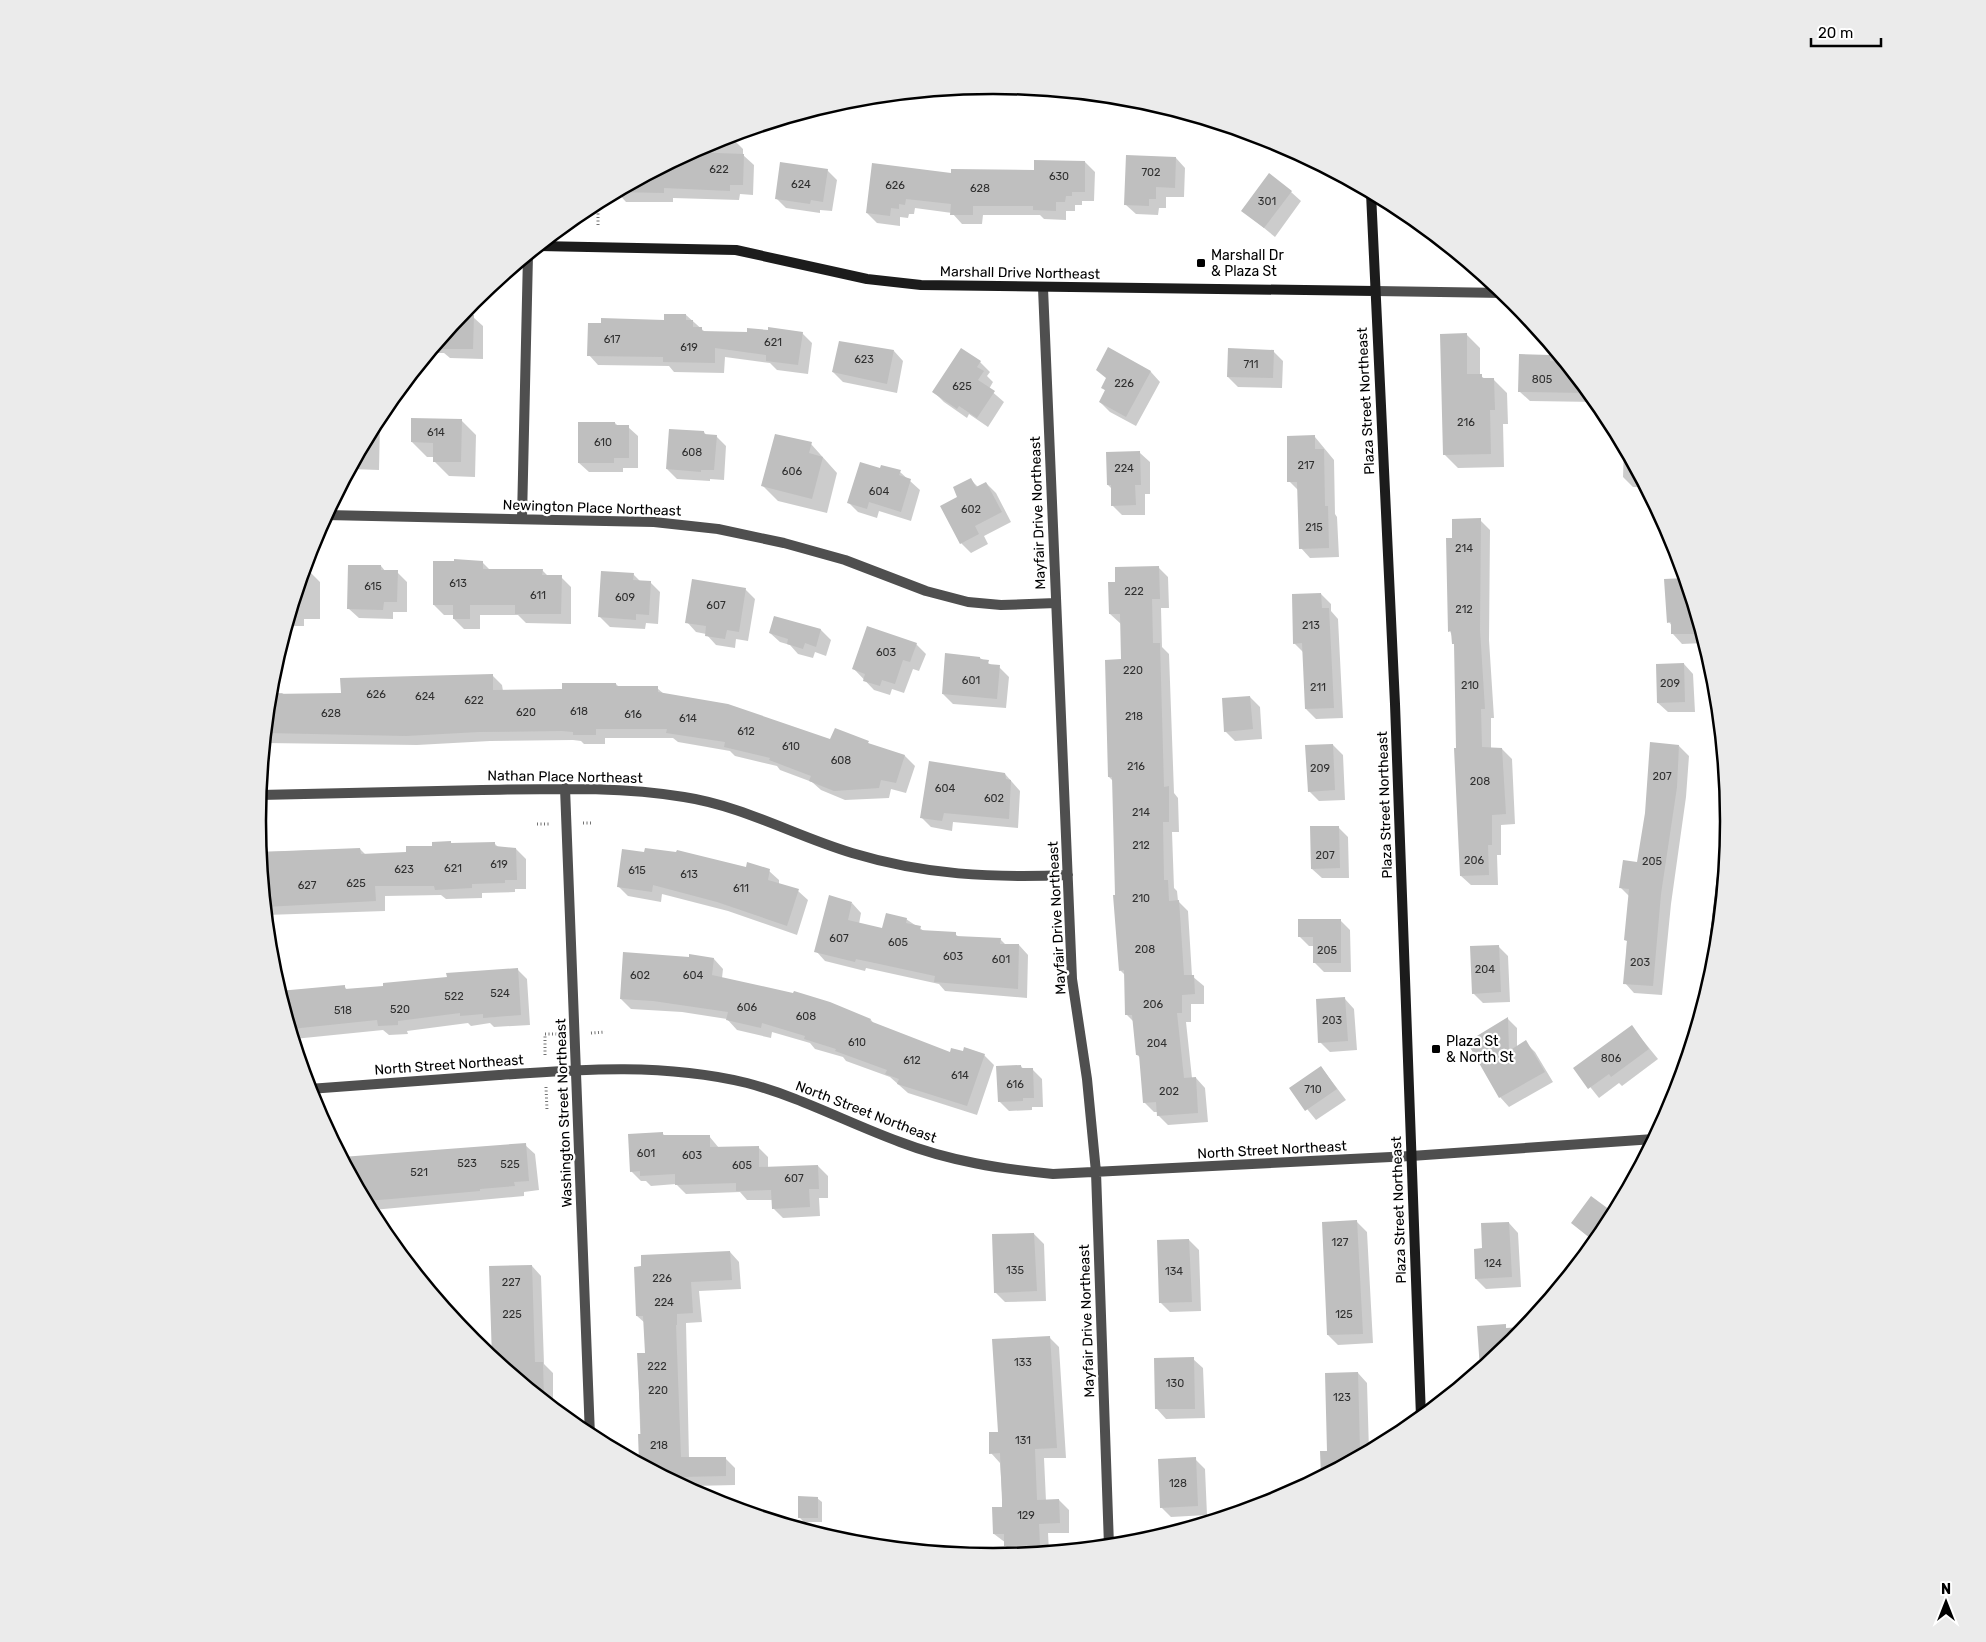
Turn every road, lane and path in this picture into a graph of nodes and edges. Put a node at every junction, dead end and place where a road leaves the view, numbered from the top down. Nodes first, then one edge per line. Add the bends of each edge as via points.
1 (1371, 200) edge
2 (598, 210) edge
3 (598, 225) dead end
4 (547, 246) edge
5 (528, 262) edge
6 (1043, 288) junction
7 (1375, 291) junction
8 (1493, 294) edge
9 (334, 515) edge
10 (522, 518) junction
11 (1056, 603) junction
12 (565, 788) junction
13 (267, 795) edge
14 (1068, 874) junction
15 (576, 1069) junction
16 (317, 1088) edge
17 (1647, 1140) edge
18 (1411, 1156) junction
19 (1096, 1172) junction
20 (1421, 1409) edge
21 (590, 1426) edge
22 (1109, 1538) edge

1 - 7 main road, Plaza Street Northeast
2 - 3 path
4 - 6 main road, Marshall Drive Northeast via 736,250 876,280 921,285
5 - 10 street
6 - 7 main road, Marshall Drive Northeast
6 - 11 street, Mayfair Drive Northeast
7 - 8 street, Marshall Drive Northeast
7 - 18 main road, Plaza Street Northeast via 1395,704
9 - 10 street, Newington Place Northeast
10 - 11 street, Newington Place Northeast via 654,522 718,529 845,560 926,591 968,602 1001,605
11 - 14 street, Mayfair Drive Northeast
12 - 13 street, Nathan Place Northeast
12 - 14 street, Nathan Place Northeast via 631,790 686,797 738,810 850,852 901,866 955,875
12 - 15 street, Washington Street Northeast
14 - 19 street, Mayfair Drive Northeast via 1072,979 1087,1079
15 - 16 street, North Street Northeast
15 - 19 street, North Street Northeast via 686,1072 746,1083 801,1100 901,1143 954,1159 1008,1170 1053,1174
15 - 21 street, Washington Street Northeast
17 - 18 street, North Street Northeast
18 - 19 street, North Street Northeast
18 - 20 main road, Plaza Street Northeast
19 - 22 street, Mayfair Drive Northeast

